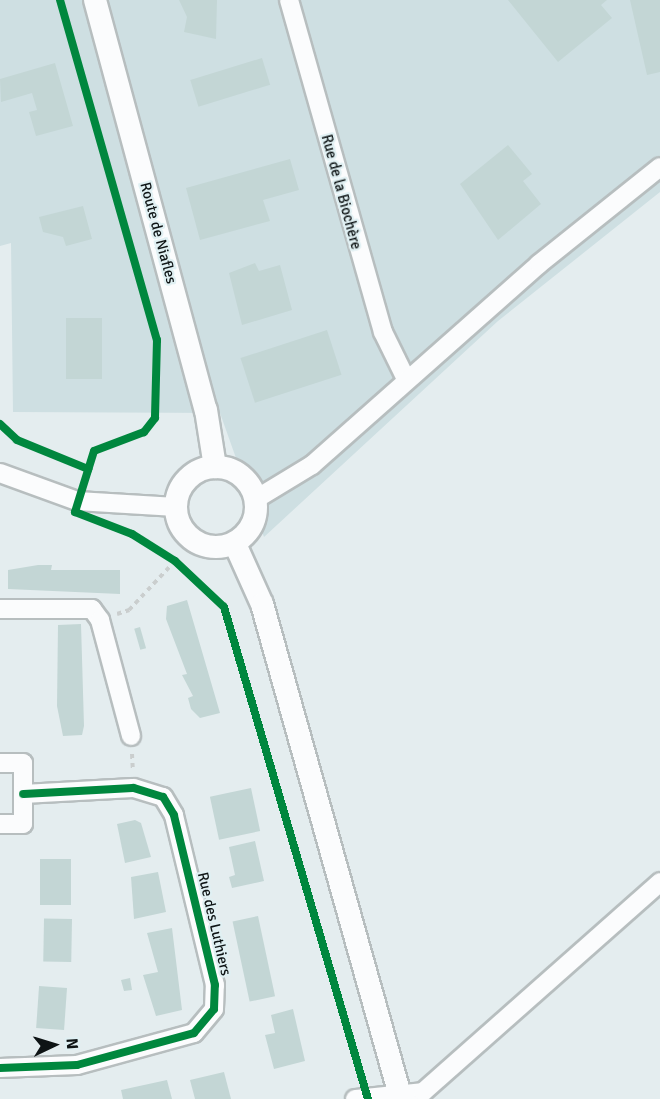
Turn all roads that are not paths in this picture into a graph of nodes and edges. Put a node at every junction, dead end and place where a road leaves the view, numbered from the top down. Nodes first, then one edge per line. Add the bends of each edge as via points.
1 (95, 0) edge
2 (289, 0) edge
3 (660, 167) edge
4 (406, 379) junction
5 (215, 467) junction
6 (0, 473) edge
7 (256, 499) junction
8 (176, 507) junction
9 (235, 544) junction
10 (0, 609) edge
11 (131, 736) road end
12 (0, 763) edge
13 (23, 794) junction
14 (0, 824) edge
15 (660, 882) edge
16 (0, 1068) edge
17 (401, 1097) edge
18 (355, 1099) edge

1 - 5 street, Route de Niafles via 206,410
2 - 4 street, Rue de la Biochère via 379,321
3 - 4 street
4 - 7 street via 312,465
5 - 7 street via 246,479
5 - 8 street via 192,475
6 - 8 street via 77,501
7 - 9 street via 253,525
8 - 9 street via 185,533 195,542 222,548
9 - 17 street via 262,604
10 - 11 street via 92,609 100,620
12 - 13 street via 23,763
13 - 14 street via 23,824
13 - 16 street, Rue des Luthiers via 133,788 163,797 174,815 215,985 214,1010 194,1033 77,1065
15 - 17 street via 423,1092
17 - 18 street via 386,1092

